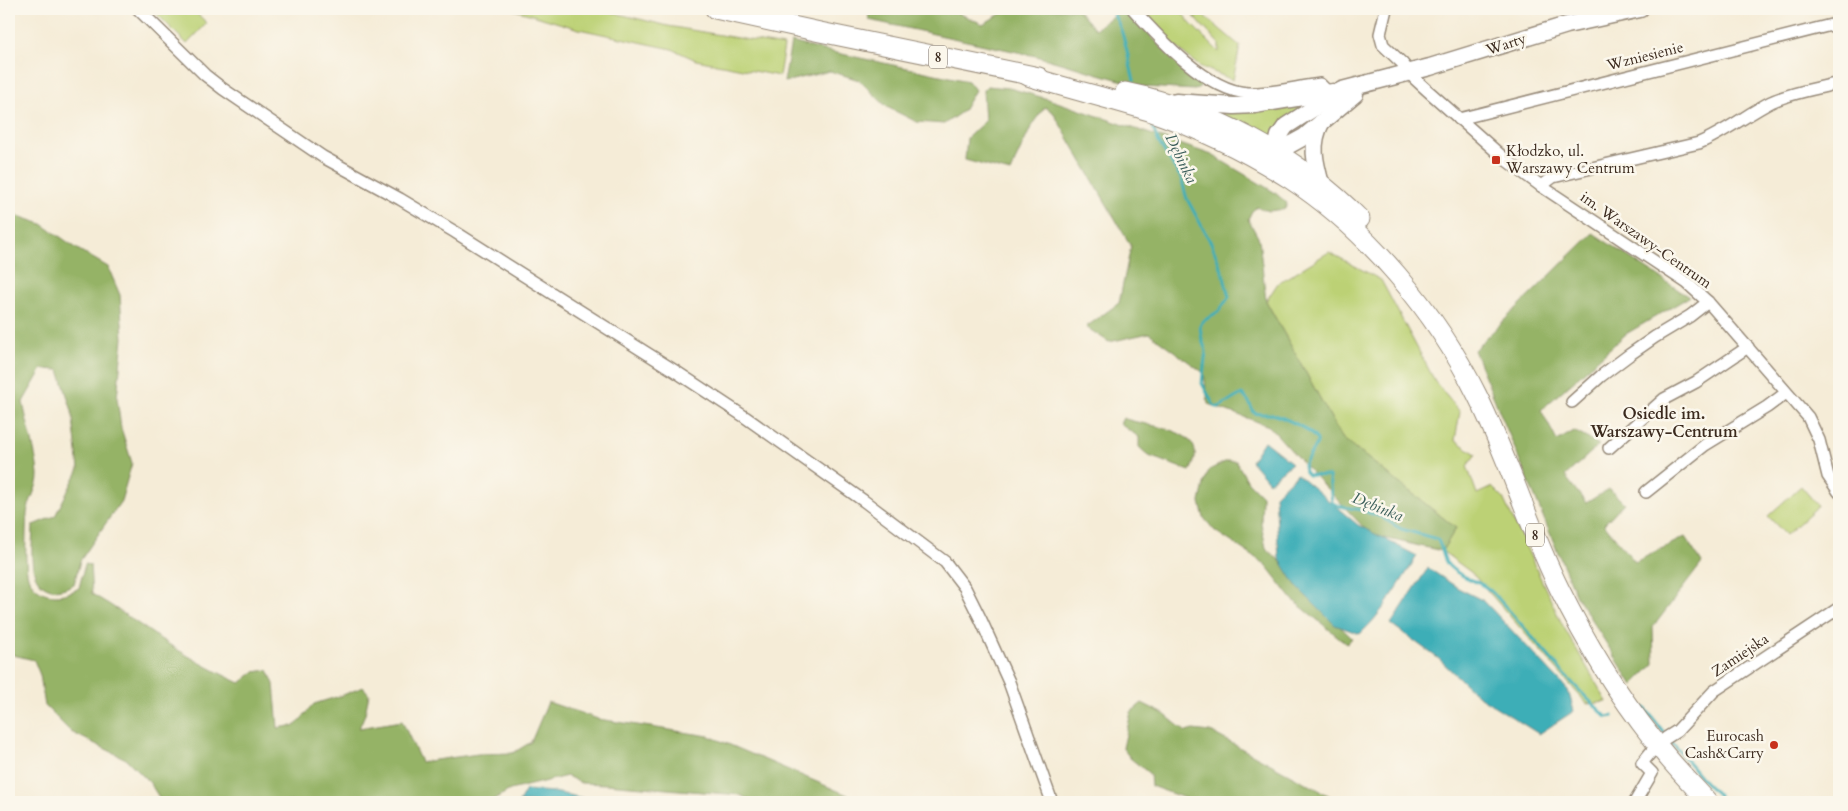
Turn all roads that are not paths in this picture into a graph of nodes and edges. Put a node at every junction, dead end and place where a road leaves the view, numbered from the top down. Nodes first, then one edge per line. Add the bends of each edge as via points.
1 (138, 9) edge
2 (716, 9) edge
3 (1133, 9) edge
4 (1386, 9) edge
5 (1640, 9) edge
6 (1839, 23) edge
7 (1410, 73) junction
8 (1373, 83) junction
9 (1839, 83) edge
10 (1336, 92) junction
11 (1131, 99) junction
12 (1167, 103) junction
13 (1459, 119) junction
14 (1322, 123) junction
15 (1271, 159) junction
16 (1322, 184) junction
17 (1541, 186) junction
18 (1424, 302) junction
19 (1708, 302) junction
20 (1748, 347) junction
21 (1786, 393) junction
22 (1572, 402) dead end
23 (1608, 448) dead end
24 (1646, 492) dead end
25 (1839, 492) edge
26 (1839, 608) edge
27 (1666, 738) dead end
28 (1651, 752) dead end
29 (1052, 802) edge
30 (1635, 802) edge
31 (1708, 802) edge

1 - 29 street via 223,89 323,157 455,232 682,376 864,501 945,562 965,588 1009,682
2 - 11 highway, 8 via 1028,76 1068,89
3 - 10 street via 1164,43 1215,83 1232,90 1258,93 1320,84
4 - 7 street, im. Warszawy-Centrum via 1380,34 1383,45
5 - 7 main road, Warty via 1559,28
6 - 13 street, Wzniesienie
7 - 8 main road, Warty
7 - 13 street, im. Warszawy-Centrum
8 - 10 main road, Warty
8 - 14 main road, Warty via 1346,100
9 - 17 street, im. Warszawy-Centrum via 1788,95 1699,143 1553,177
10 - 12 main road via 1255,106
10 - 15 main road, Warty via 1286,126
11 - 12 highway, 8
11 - 15 highway, 8 via 1233,147
12 - 15 highway, 8 via 1223,125
13 - 17 street, im. Warszawy-Centrum
14 - 15 main road, Warty
14 - 16 main road via 1316,133 1314,153
15 - 16 highway, 8
15 - 18 highway, 8 via 1344,221
16 - 18 highway, 8 via 1380,240
17 - 19 street, im. Warszawy-Centrum via 1687,283
18 - 31 highway, 8 via 1442,324 1487,418 1550,569 1585,637 1653,740
19 - 20 street, im. Warszawy-Centrum
19 - 22 street, im. Warszawy-Centrum via 1629,355
20 - 21 street, im. Warszawy-Centrum
20 - 23 street via 1664,399
21 - 24 street via 1705,445
21 - 25 street, im. Warszawy-Centrum via 1808,417 1819,440 1828,476
26 - 27 street, Zamiejska via 1714,691
28 - 30 street via 1642,763 1652,773

